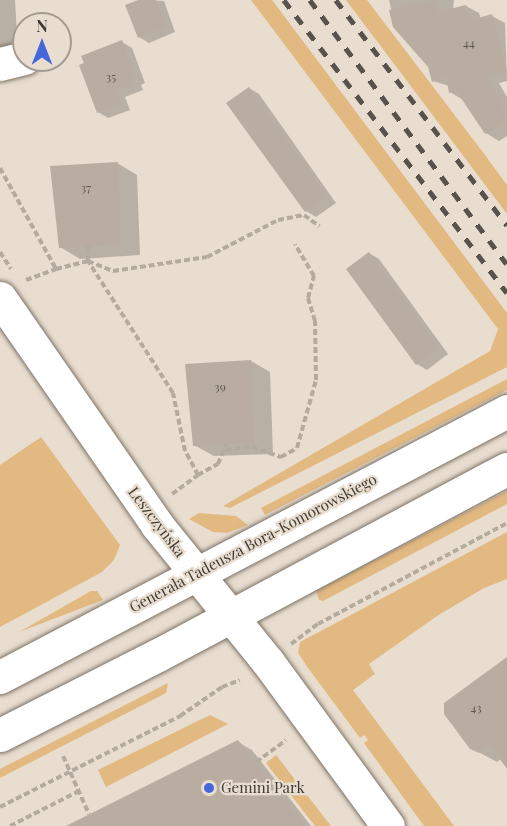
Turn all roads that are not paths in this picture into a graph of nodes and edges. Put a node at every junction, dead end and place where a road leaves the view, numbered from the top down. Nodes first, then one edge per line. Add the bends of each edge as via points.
1 (10, 290) edge
2 (507, 411) edge
3 (507, 469) edge
4 (197, 574) junction
5 (231, 616) junction
6 (0, 677) edge
7 (0, 735) edge
8 (388, 826) edge

1 - 4 main road, Leszczyńska via 144,507
2 - 4 main road, Generała Tadeusza Bora-Komorowskiego
3 - 5 main road
4 - 5 main road, Leszczyńska
4 - 6 main road, Generała Tadeusza Bora-Komorowskiego
5 - 7 main road
5 - 8 main road, Leszczyńska

